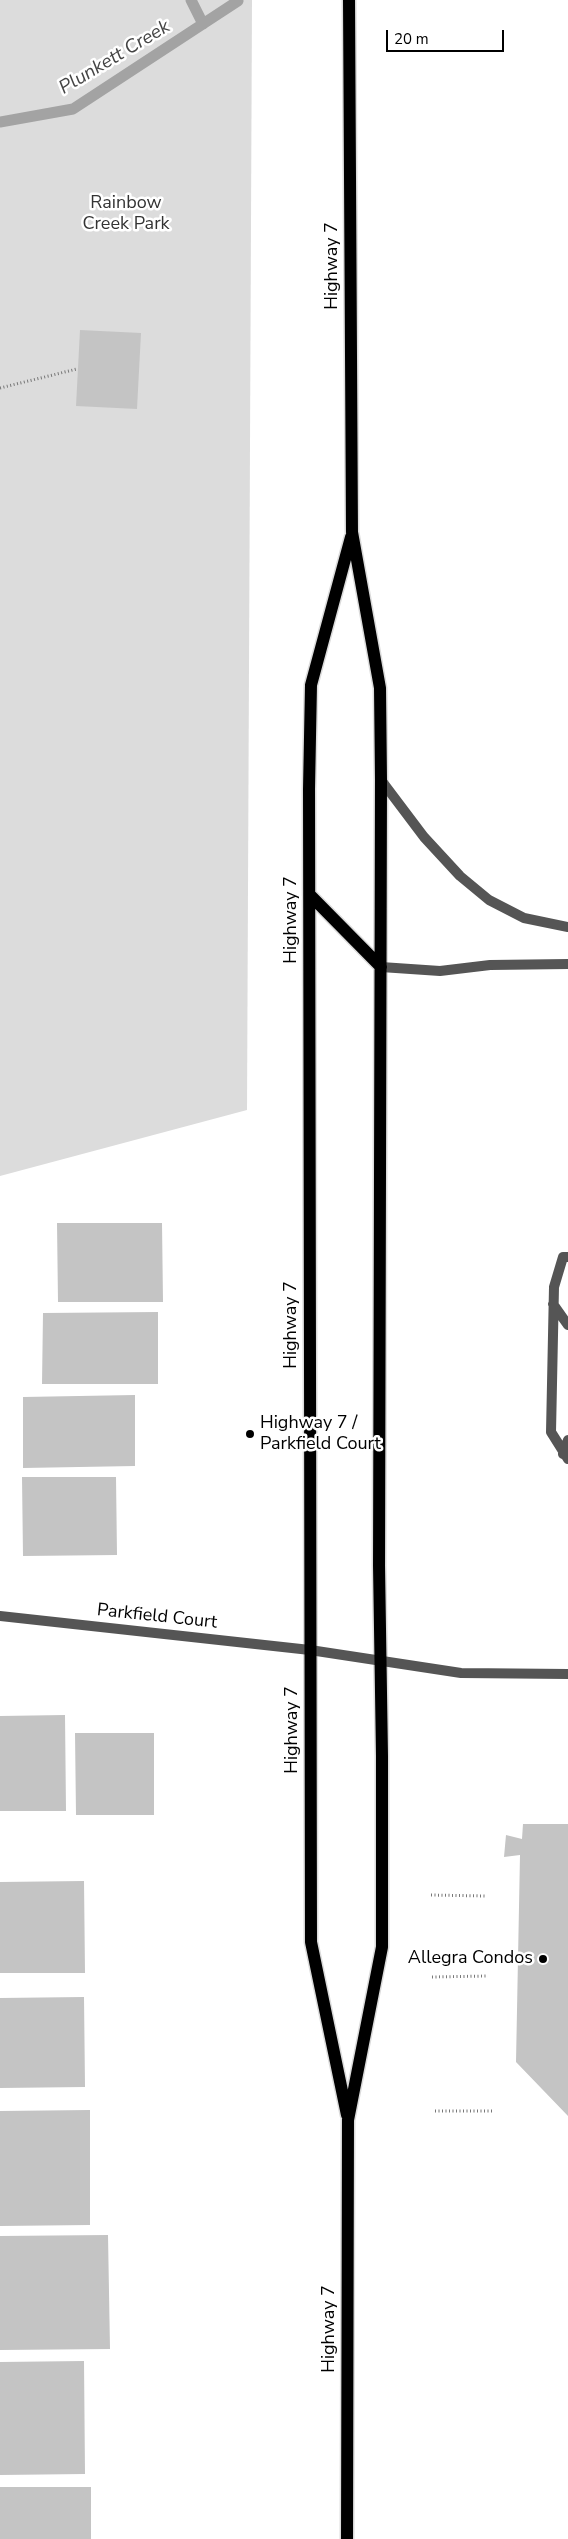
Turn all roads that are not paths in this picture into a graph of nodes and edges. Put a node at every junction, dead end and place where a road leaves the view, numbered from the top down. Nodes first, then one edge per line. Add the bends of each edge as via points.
1 (350, 0) edge
2 (352, 532) junction
3 (381, 780) junction
4 (310, 895) junction
5 (568, 927) edge
6 (568, 964) edge
7 (381, 967) junction
8 (568, 1257) edge
9 (553, 1304) junction
10 (568, 1325) edge
11 (568, 1440) edge
12 (565, 1456) edge
13 (0, 1616) edge
14 (310, 1650) junction
15 (381, 1662) junction
16 (568, 1674) edge
17 (348, 2120) junction
18 (347, 2539) edge

1 - 2 main road, Highway 7
2 - 3 main road, Highway 7 via 380,688
2 - 4 main road, Highway 7 via 311,685
3 - 5 street via 424,837 460,876 489,900 524,918
3 - 7 main road, Highway 7
4 - 7 main road
4 - 14 main road, Highway 7
6 - 7 street via 490,965 440,971
7 - 15 main road, Highway 7
8 - 9 street via 563,1257 554,1287
9 - 10 street
9 - 12 street via 551,1432
11 - 12 street
13 - 14 street, Parkfield Court
14 - 15 street, Parkfield Court
14 - 17 main road, Highway 7 via 310,1942
15 - 16 street, Parkfield Court via 461,1673
15 - 17 main road, Highway 7 via 382,1947
17 - 18 main road, Highway 7

